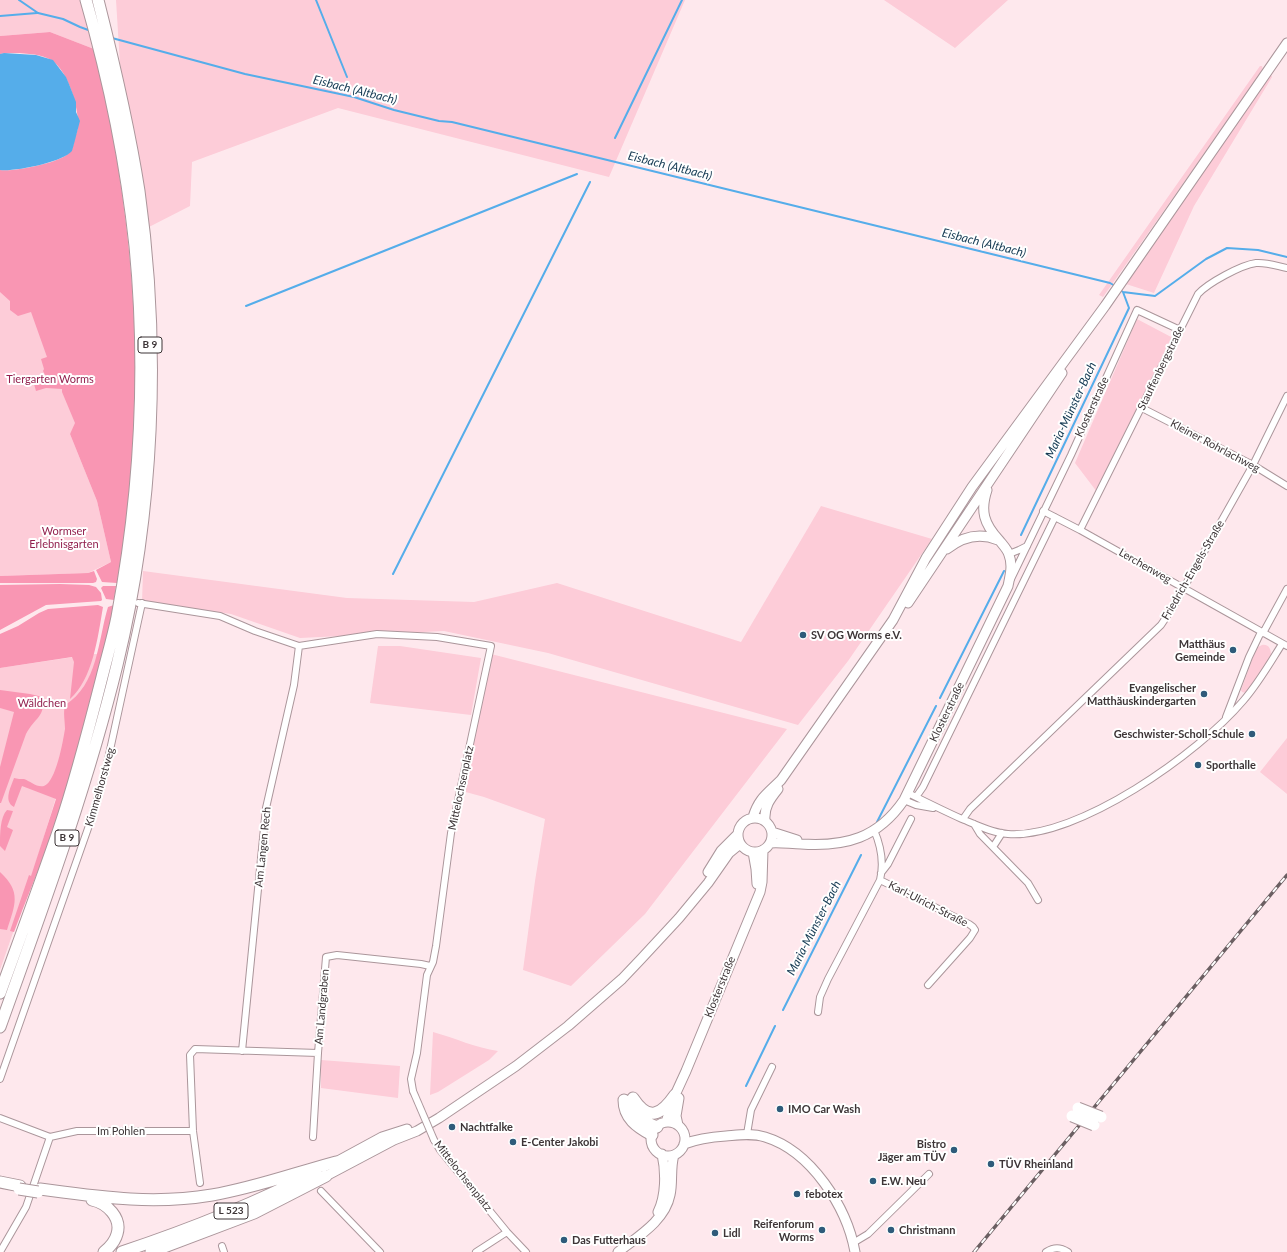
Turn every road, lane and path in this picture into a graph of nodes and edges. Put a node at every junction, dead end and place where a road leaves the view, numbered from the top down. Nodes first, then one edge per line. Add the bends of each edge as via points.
1 (86, 0) edge
2 (98, 0) edge
3 (1287, 43) edge
4 (1287, 268) edge
5 (1105, 306) junction
6 (1180, 330) junction
7 (1287, 396) edge
8 (1142, 408) junction
9 (1253, 464) junction
10 (991, 481) junction
11 (1287, 486) edge
12 (1043, 511) junction
13 (1055, 517) junction
14 (1080, 530) junction
15 (998, 540) junction
16 (1027, 546) junction
17 (942, 552) junction
18 (1009, 554) junction
19 (1008, 586) junction
20 (1183, 589) junction
21 (1287, 589) edge
22 (140, 603) joint
23 (1262, 632) junction
24 (1285, 645) edge
25 (299, 646) junction
26 (859, 672) junction
27 (1224, 720) junction
28 (909, 797) junction
29 (940, 810) junction
30 (753, 817) junction
31 (911, 819) dead end
32 (963, 819) junction
33 (765, 820) junction
34 (974, 824) junction
35 (874, 830) junction
36 (772, 832) junction
37 (1002, 833) junction
38 (739, 839) junction
39 (770, 843) junction
40 (813, 844) junction
41 (993, 847) junction
42 (763, 850) junction
43 (753, 852) junction
44 (881, 872) junction
45 (880, 880) junction
46 (1038, 900) dead end
47 (755, 903) junction
48 (430, 966) junction
49 (928, 985) dead end
50 (0, 993) edge
51 (818, 1012) dead end
52 (0, 1027) edge
53 (242, 1051) junction
54 (318, 1053) junction
55 (772, 1067) dead end
56 (686, 1072) junction
57 (0, 1079) edge
58 (675, 1095) junction
59 (1075, 1112) dead end
60 (0, 1118) edge
61 (1098, 1121) dead end
62 (658, 1128) junction
63 (680, 1128) junction
64 (193, 1131) junction
65 (747, 1134) junction
66 (50, 1137) junction
67 (313, 1137) dead end
68 (716, 1137) junction
69 (684, 1144) junction
70 (662, 1154) junction
71 (674, 1155) junction
72 (336, 1162) junction
73 (929, 1174) dead end
74 (326, 1176) joint
75 (0, 1182) edge
76 (200, 1183) dead end
77 (0, 1186) edge
78 (19, 1187) junction
79 (39, 1190) junction
80 (321, 1191) dead end
81 (648, 1228) junction
82 (507, 1232) junction
83 (177, 1243) junction
84 (854, 1247) edge
85 (0, 1252) edge
86 (104, 1252) edge
87 (122, 1252) edge
88 (151, 1252) edge
89 (165, 1252) edge
90 (380, 1252) edge
91 (476, 1252) edge
92 (526, 1252) edge
93 (618, 1252) edge
94 (1046, 1252) edge
95 (1068, 1252) edge

1 - 50 highway, B 9 via 114,114 135,247 141,387 131,525 116,618 90,724 59,828
2 - 52 highway, B 9 via 134,166 147,261 151,410 145,500 126,625 96,745 59,862
3 - 5 main road, L 523
4 - 6 street, Stauffenbergstraße via 1256,263 1221,278 1198,294
5 - 10 main road, L 523
5 - 26 main road, L 523 via 972,486 926,558 893,620
6 - 8 street, Stauffenbergstraße
6 - 12 street, Klosterstraße via 1137,310
7 - 9 street, Friedrich-Engels-Straße
8 - 9 street, Kleiner Rohrlachweg
8 - 14 street, Stauffenbergstraße
9 - 11 street, Kleiner Rohrlachweg
9 - 20 street, Friedrich-Engels-Straße
10 - 15 main road via 983,508 988,528
10 - 17 main road, L 523
12 - 13 street, Lerchenweg
12 - 16 street, Klosterstraße
13 - 14 street, Lerchenweg
13 - 28 street via 923,787
14 - 20 street, Lerchenweg
15 - 17 main road via 986,536 970,537
15 - 18 main road
16 - 18 street
16 - 19 street, Klosterstraße
17 - 26 main road, L 523
18 - 19 main road, Klosterstraße via 1011,569
19 - 28 main road, Klosterstraße
20 - 23 street, Lerchenweg
20 - 32 street, Friedrich-Engels-Straße via 1161,624 970,808
21 - 23 street
22 - 25 street, Mittelochsenplatz via 220,616
22 - 57 street, Kimmelhorstweg via 105,773
23 - 24 street, Lerchenweg
23 - 27 street via 1249,657
24 - 27 street via 1251,692
25 - 48 street, Mittelochsenplatz via 377,634 437,637 491,646 451,833 436,946
25 - 53 street, Am Langen Rech via 294,685 266,808
26 - 30 main road, L 523 via 781,780 758,803
26 - 33 main road, L 523 via 768,802
27 - 37 street via 1180,758 1149,780 1081,818 1042,831
28 - 29 street
28 - 29 street via 918,806
28 - 35 main road, Klosterstraße
29 - 32 street
30 - 33 main road
30 - 38 main road, L 523 via 743,822 739,828
31 - 44 street via 888,864
32 - 34 street
33 - 36 main road
34 - 37 street
34 - 41 street
35 - 40 main road, Klosterstraße via 847,841
35 - 44 street via 881,852
36 - 39 main road
36 - 40 main road, Klosterstraße
37 - 41 street
38 - 43 main road via 744,848
38 - 72 main road, L 523 via 725,846 704,879 662,929 617,976 569,1018 459,1099 418,1124 382,1137
38 - 74 main road, L 523 via 708,883 641,959 568,1026 516,1066 439,1118
39 - 40 main road, Klosterstraße
39 - 42 main road
41 - 46 street via 1028,884
42 - 43 main road
42 - 47 main road, Klosterstraße via 762,882
43 - 47 main road, Klosterstraße via 757,878
44 - 45 street
45 - 49 street, Karl-Ulrich-Straße via 969,924 975,930
45 - 51 street via 828,979 820,997
47 - 56 main road, Klosterstraße
48 - 54 street, Am Landgraben via 337,955 326,957
48 - 82 street, Mittelochsenplatz, bridge via 411,1079 413,1091 440,1150
53 - 54 street
53 - 64 street via 195,1049 190,1055
54 - 67 street, Am Landgraben
55 - 65 street via 751,1110
56 - 58 main road, Klosterstraße
56 - 63 main road, Klosterstraße via 676,1116
58 - 62 main road, Klosterstraße
58 - 62 highway via 668,1106 654,1114 629,1099 640,1118
59 - 61 highway, bridge
60 - 66 street
62 - 63 main road
62 - 70 main road via 651,1141
63 - 68 main road
63 - 69 main road, Klosterstraße
64 - 66 street, Im Pohlen via 77,1131
64 - 76 street
65 - 68 main road
65 - 84 main road via 765,1137 780,1144 805,1162 832,1194
66 - 85 street via 26,1207
68 - 69 main road
69 - 71 main road
70 - 71 main road
70 - 81 main road via 662,1202
71 - 81 main road via 668,1203
72 - 79 highway via 237,1190 190,1198 121,1200
72 - 87 highway, L 523 via 219,1216
73 - 84 street
74 - 83 highway, L 523 via 254,1213
75 - 78 highway
77 - 78 highway
78 - 79 highway, bridge
79 - 86 highway via 95,1200 114,1213 118,1230 113,1243
80 - 90 street
81 - 93 main road
82 - 91 street
82 - 92 street, Mittelochsenplatz
83 - 88 highway, L 523
83 - 89 highway
94 - 95 street via 1058,1248

